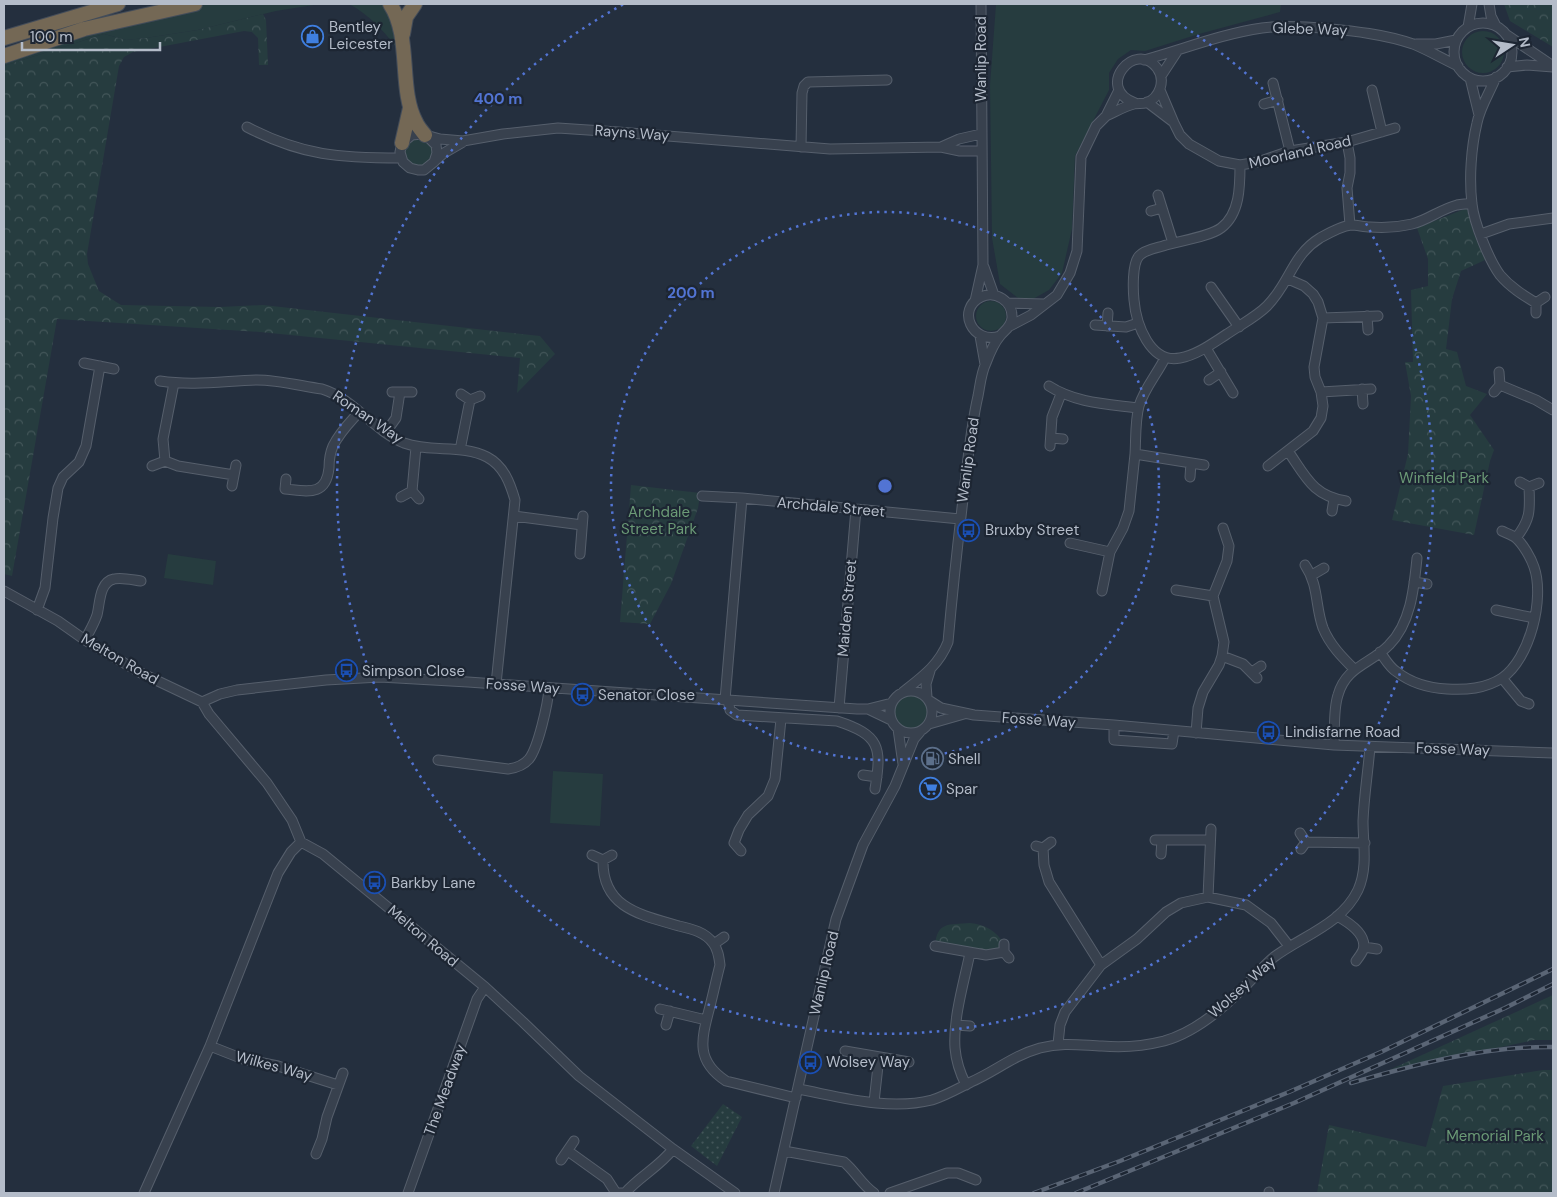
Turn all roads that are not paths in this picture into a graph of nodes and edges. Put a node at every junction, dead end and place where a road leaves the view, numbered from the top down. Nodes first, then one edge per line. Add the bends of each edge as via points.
1 (118, 4) edge
2 (195, 4) edge
3 (390, 4) edge
4 (414, 4) edge
5 (981, 4) edge
6 (1472, 4) edge
7 (1489, 4) edge
8 (1496, 26) junction
9 (1468, 27) junction
10 (1504, 33) junction
11 (4, 38) edge
12 (402, 39) junction
13 (1456, 40) junction
14 (1413, 44) junction
15 (1178, 50) junction
16 (4, 56) edge
17 (1144, 60) junction
18 (1458, 66) junction
19 (1553, 66) edge
20 (1506, 68) junction
21 (1161, 76) junction
22 (1496, 77) junction
23 (1470, 78) junction
24 (887, 80) dead end
25 (1273, 83) dead end
26 (1119, 90) junction
27 (1160, 90) junction
28 (1372, 90) dead end
29 (1278, 100) junction
30 (1147, 102) junction
31 (1135, 103) junction
32 (1264, 104) dead end
33 (410, 107) junction
34 (1479, 115) junction
35 (1106, 116) junction
36 (1174, 123) junction
37 (247, 127) dead end
38 (1395, 128) dead end
39 (1382, 132) junction
40 (981, 134) junction
41 (426, 135) junction
42 (463, 141) junction
43 (1347, 142) junction
44 (402, 144) junction
45 (801, 147) junction
46 (941, 147) junction
47 (1290, 151) junction
48 (981, 152) junction
49 (401, 158) junction
50 (434, 162) junction
51 (1240, 165) junction
52 (1158, 196) dead end
53 (1472, 203) junction
54 (1162, 208) junction
55 (1151, 211) dead end
56 (1553, 218) edge
57 (1350, 225) junction
58 (1481, 234) junction
59 (1173, 243) junction
60 (983, 265) junction
61 (1288, 280) junction
62 (1211, 287) dead end
63 (994, 295) junction
64 (1545, 297) dead end
65 (975, 300) junction
66 (1008, 303) junction
67 (1536, 303) junction
68 (1044, 304) junction
69 (1108, 313) dead end
70 (1536, 313) dead end
71 (1367, 316) junction
72 (1378, 316) dead end
73 (1323, 318) junction
74 (1138, 323) junction
75 (1095, 325) dead end
76 (1010, 326) junction
77 (1107, 326) junction
78 (1239, 326) junction
79 (1368, 330) dead end
80 (980, 336) junction
81 (1000, 336) junction
82 (1206, 348) junction
83 (1165, 358) junction
84 (84, 363) dead end
85 (985, 364) junction
86 (100, 366) junction
87 (114, 369) dead end
88 (1221, 372) junction
89 (1499, 372) dead end
90 (1209, 380) dead end
91 (160, 381) dead end
92 (174, 383) junction
93 (1049, 386) dead end
94 (412, 392) dead end
95 (1321, 392) junction
96 (1233, 393) dead end
97 (461, 394) dead end
98 (1061, 394) junction
99 (480, 396) dead end
100 (470, 400) junction
101 (1363, 404) dead end
102 (1138, 408) junction
103 (1553, 410) edge
104 (359, 412) junction
105 (386, 432) junction
106 (1063, 439) dead end
107 (416, 447) junction
108 (460, 450) junction
109 (1288, 451) junction
110 (1134, 454) junction
111 (165, 461) junction
112 (1191, 463) junction
113 (236, 465) dead end
114 (1204, 465) dead end
115 (152, 466) dead end
116 (1268, 466) dead end
117 (234, 475) junction
118 (1190, 477) dead end
119 (286, 479) dead end
120 (1520, 482) dead end
121 (1538, 483) dead end
122 (232, 486) dead end
123 (1530, 487) junction
124 (412, 491) junction
125 (702, 496) dead end
126 (401, 497) dead end
127 (742, 498) junction
128 (420, 499) dead end
129 (1334, 500) junction
130 (1346, 501) dead end
131 (856, 509) junction
132 (1332, 511) dead end
133 (514, 516) junction
134 (960, 519) junction
135 (1224, 528) dead end
136 (1502, 531) dead end
137 (1516, 538) junction
138 (1070, 543) dead end
139 (1110, 552) junction
140 (580, 554) dead end
141 (1417, 558) dead end
142 (1305, 565) dead end
143 (1324, 568) dead end
144 (1312, 575) junction
145 (141, 582) dead end
146 (1414, 582) junction
147 (1427, 584) dead end
148 (1176, 590) dead end
149 (4, 591) edge
150 (1102, 591) dead end
151 (1213, 596) junction
152 (37, 610) junction
153 (1496, 610) dead end
154 (1534, 618) junction
155 (85, 640) junction
156 (1380, 652) junction
157 (1222, 656) junction
158 (1262, 666) dead end
159 (1354, 669) junction
160 (930, 671) junction
161 (1502, 678) junction
162 (496, 684) junction
163 (549, 688) junction
164 (904, 692) junction
165 (928, 699) junction
166 (726, 700) junction
167 (202, 702) junction
168 (892, 703) junction
169 (1529, 704) dead end
170 (839, 708) junction
171 (868, 709) junction
172 (964, 714) junction
173 (781, 719) junction
174 (891, 720) junction
175 (929, 724) junction
176 (1114, 725) junction
177 (898, 729) junction
178 (1174, 731) junction
179 (920, 732) junction
180 (1196, 734) junction
181 (1334, 745) junction
182 (1370, 747) junction
183 (1553, 753) edge
184 (438, 760) dead end
185 (904, 764) junction
186 (864, 775) dead end
187 (877, 777) junction
188 (875, 789) dead end
189 (1211, 829) dead end
190 (1300, 833) dead end
191 (1210, 840) junction
192 (301, 842) junction
193 (1051, 842) dead end
194 (734, 843) junction
195 (1365, 843) junction
196 (724, 846) dead end
197 (741, 851) dead end
198 (1161, 854) dead end
199 (592, 855) dead end
200 (612, 855) dead end
201 (603, 860) junction
202 (1208, 897) junction
203 (1337, 916) junction
204 (724, 937) dead end
205 (714, 944) junction
206 (935, 946) dead end
207 (1290, 946) junction
208 (1364, 947) junction
209 (1377, 949) dead end
210 (1006, 951) dead end
211 (970, 953) junction
212 (1356, 960) dead end
213 (1102, 965) junction
214 (485, 987) junction
215 (660, 1008) dead end
216 (670, 1011) junction
217 (706, 1020) junction
218 (666, 1025) dead end
219 (956, 1026) junction
220 (970, 1026) dead end
221 (1058, 1044) junction
222 (210, 1046) junction
223 (845, 1051) dead end
224 (879, 1057) junction
225 (909, 1062) dead end
226 (344, 1073) dead end
227 (338, 1085) junction
228 (966, 1085) junction
229 (797, 1094) junction
230 (874, 1102) junction
231 (574, 1141) dead end
232 (674, 1149) junction
233 (568, 1151) junction
234 (784, 1151) junction
235 (316, 1154) dead end
236 (561, 1160) dead end
237 (976, 1180) dead end
238 (144, 1193) edge
239 (408, 1193) edge
240 (615, 1193) edge
241 (625, 1193) edge
242 (735, 1193) edge
243 (774, 1193) edge
244 (874, 1193) edge
245 (890, 1193) edge

1 - 11 highway
2 - 16 highway via 84,30
3 - 12 highway
4 - 12 highway via 406,17
5 - 40 street, Wanlip Road
6 - 9 street
7 - 8 street
8 - 9 street via 1487,23
8 - 10 street
9 - 13 street
10 - 19 street
10 - 20 street via 1511,54
12 - 33 highway
13 - 14 street, Glebe Way
13 - 18 street via 1454,58
14 - 15 street, Glebe Way via 1365,32 1300,27 1263,28 1196,42
14 - 18 street, Glebe Way
15 - 17 street, Glebe Way
15 - 21 street
17 - 21 street via 1152,63
17 - 26 street via 1126,64 1120,71 1117,80
18 - 23 street
19 - 20 street
20 - 22 street
21 - 27 street
22 - 23 street via 1487,80
22 - 34 street
23 - 34 street
24 - 45 street via 808,82 802,93
25 - 29 street
26 - 31 street via 1128,101
26 - 35 street
27 - 30 street
27 - 36 street, Moorland Road
28 - 39 street
29 - 32 street
29 - 47 street
30 - 31 street
30 - 36 street, Moorland Road
31 - 35 street
33 - 41 highway via 416,123
33 - 44 highway
34 - 53 street via 1473,148
35 - 68 street via 1096,126 1081,157 1077,251 1057,295
36 - 51 street, Moorland Road via 1180,135 1207,156
37 - 49 street via 270,139 313,153 337,157
38 - 39 street, Moorland Road
39 - 43 street, Moorland Road
40 - 46 street, Rayns Way
40 - 48 street, Wanlip Road
41 - 42 street, Rayns Way
41 - 44 street via 412,135
41 - 50 street via 436,145
42 - 45 street, Rayns Way via 558,128
42 - 50 street, Rayns Way
43 - 47 street, Moorland Road
43 - 57 street
44 - 49 street
45 - 46 street, Rayns Way
46 - 48 street, Rayns Way
47 - 51 street, Moorland Road
48 - 60 street, Wanlip Road
49 - 50 street via 405,165 419,170 430,167
51 - 59 street via 1238,196 1231,217 1215,231
52 - 54 street
53 - 57 street via 1412,224
53 - 58 street
54 - 55 street
54 - 59 street
56 - 58 street via 1509,224
57 - 61 street via 1311,244 1298,257
58 - 67 street via 1501,275
59 - 74 street via 1139,255 1134,272
60 - 63 street, Wanlip Road
60 - 65 street, Wanlip Road
61 - 73 street via 1304,286 1313,294
61 - 78 street via 1266,307
62 - 78 street
63 - 65 street
63 - 66 street
64 - 67 street
65 - 80 street via 970,308 969,321
66 - 68 street
66 - 76 street via 1012,317
67 - 70 street
68 - 76 street
69 - 77 street
71 - 72 street
71 - 73 street
71 - 79 street
73 - 95 street via 1314,367
74 - 77 street via 1126,327
74 - 83 street via 1154,350
75 - 77 street
76 - 81 street
78 - 82 street
80 - 81 street
80 - 85 street, Wanlip Road
81 - 85 street, Wanlip Road
82 - 83 street via 1180,358
82 - 88 street
83 - 102 street
84 - 86 street
85 - 134 street, Wanlip Road
86 - 87 street
86 - 152 street via 86,446 58,488 47,579
88 - 90 street
88 - 96 street
89 - 103 street via 1497,389 1536,400
91 - 92 street, Roman Way
92 - 104 street, Roman Way via 259,380 322,389
92 - 111 street via 163,433
93 - 98 street
94 - 105 street via 396,392 396,418
95 - 101 street via 1366,389
95 - 109 street via 1321,418 1313,431
97 - 100 street
98 - 102 street
98 - 106 street via 1052,416 1050,442
99 - 100 street
100 - 108 street
102 - 110 street
104 - 105 street, Roman Way
104 - 119 street via 332,448 328,476 321,488 310,492 285,489
105 - 107 street, Roman Way
107 - 108 street, Roman Way
107 - 124 street
108 - 133 street, Roman Way via 488,457 506,475 515,500
109 - 116 street
109 - 129 street via 1311,485
110 - 112 street
110 - 139 street via 1129,511
111 - 115 street
111 - 117 street
112 - 114 street
112 - 118 street
113 - 117 street
117 - 122 street
120 - 123 street
121 - 123 street
123 - 137 street via 1526,526
124 - 126 street
124 - 128 street
125 - 127 street, Archdale Street
127 - 131 street, Archdale Street
127 - 166 street
129 - 130 street
129 - 132 street
131 - 134 street, Archdale Street
131 - 170 street, Maiden Street
133 - 140 street via 582,520
133 - 162 street, Roman Way
134 - 160 street, Wanlip Road via 948,642
135 - 151 street via 1229,546 1227,561
136 - 137 street
137 - 154 street via 1535,569 1538,585
138 - 139 street
139 - 150 street
141 - 146 street
142 - 144 street
143 - 144 street
144 - 159 street via 1323,627 1331,643
145 - 155 street via 120,578 106,584
146 - 147 street
146 - 156 street via 1405,620 1389,645
148 - 151 street
149 - 152 street, Melton Road
151 - 157 street via 1224,642
152 - 155 street, Melton Road
153 - 154 street
154 - 161 street via 1530,639 1522,656
155 - 167 street, Melton Road
156 - 159 street
156 - 161 street via 1396,672 1412,682 1437,688 1469,690
157 - 158 street via 1243,664 1254,675
157 - 180 street via 1203,692
159 - 181 street via 1338,696
160 - 164 street, Wanlip Road
160 - 165 street, Wanlip Road via 926,684
161 - 169 street via 1521,701
162 - 163 street, Fosse Way
162 - 167 street, Fosse Way via 380,677 326,680 237,690
163 - 166 street, Fosse Way
163 - 184 street via 534,750 522,765 508,769
164 - 165 street via 920,692
164 - 168 street
165 - 172 street via 941,708
165 - 175 street via 933,713
166 - 170 street, Fosse Way
166 - 173 street via 730,710 737,715
167 - 192 street, Melton Road via 267,783 292,820
168 - 171 street, Fosse Way
168 - 174 street
170 - 171 street, Fosse Way
171 - 174 street, Fosse Way
172 - 175 street
172 - 176 street, Fosse Way
173 - 187 street via 837,721 872,738 878,761
173 - 194 street via 775,779 768,796 748,815
174 - 177 street
175 - 179 street
176 - 178 street, Fosse Way
176 - 178 street via 1114,740 1172,744
177 - 179 street via 908,733
177 - 185 street
178 - 180 street, Fosse Way
179 - 185 street, Wanlip Road
180 - 181 street, Fosse Way
181 - 182 street, Fosse Way
182 - 183 street, Fosse Way
182 - 195 street, Wolsey Way via 1363,822
185 - 229 street, Wanlip Road via 863,845 836,919
186 - 187 street
187 - 188 street
189 - 191 street
190 - 195 street via 1303,845
191 - 198 street via 1159,840
191 - 202 street
192 - 214 street, Melton Road via 323,854
192 - 222 street via 278,873
193 - 213 street via 1040,847 1049,882
194 - 196 street
194 - 197 street
195 - 203 street, Wolsey Way via 1358,890
199 - 201 street
200 - 201 street
201 - 205 street via 608,890 633,911 704,934
202 - 207 street via 1246,905 1258,912
202 - 213 street via 1166,912
203 - 207 street, Wolsey Way
203 - 208 street via 1356,929
204 - 205 street
205 - 217 street, Wolsey Way via 720,965
206 - 211 street
207 - 221 street, Wolsey Way via 1260,969 1224,1006 1166,1040 1128,1047
208 - 209 street
208 - 212 street
210 - 211 street via 986,955
211 - 219 street
213 - 221 street via 1064,1012
214 - 232 street, Melton Road via 579,1076
214 - 239 street, The Meadway via 477,999
215 - 216 street
216 - 217 street
216 - 218 street
217 - 229 street, Wolsey Way via 703,1052 717,1076 726,1081
219 - 220 street
219 - 228 street via 958,1068
221 - 228 street, Wolsey Way via 1020,1054
222 - 227 street, Wilkes Way via 243,1059
222 - 238 street
223 - 224 street
224 - 225 street
224 - 230 street
226 - 227 street
227 - 235 street
228 - 230 street, Wolsey Way via 933,1099 910,1104
229 - 230 street, Wolsey Way
229 - 234 street, Wanlip Road
231 - 233 street
232 - 241 street
232 - 242 street, Melton Road
233 - 236 street
233 - 240 street via 607,1179
234 - 243 street, Wanlip Road
234 - 244 street via 844,1162
237 - 245 street via 958,1173 947,1173
240 - 241 street

